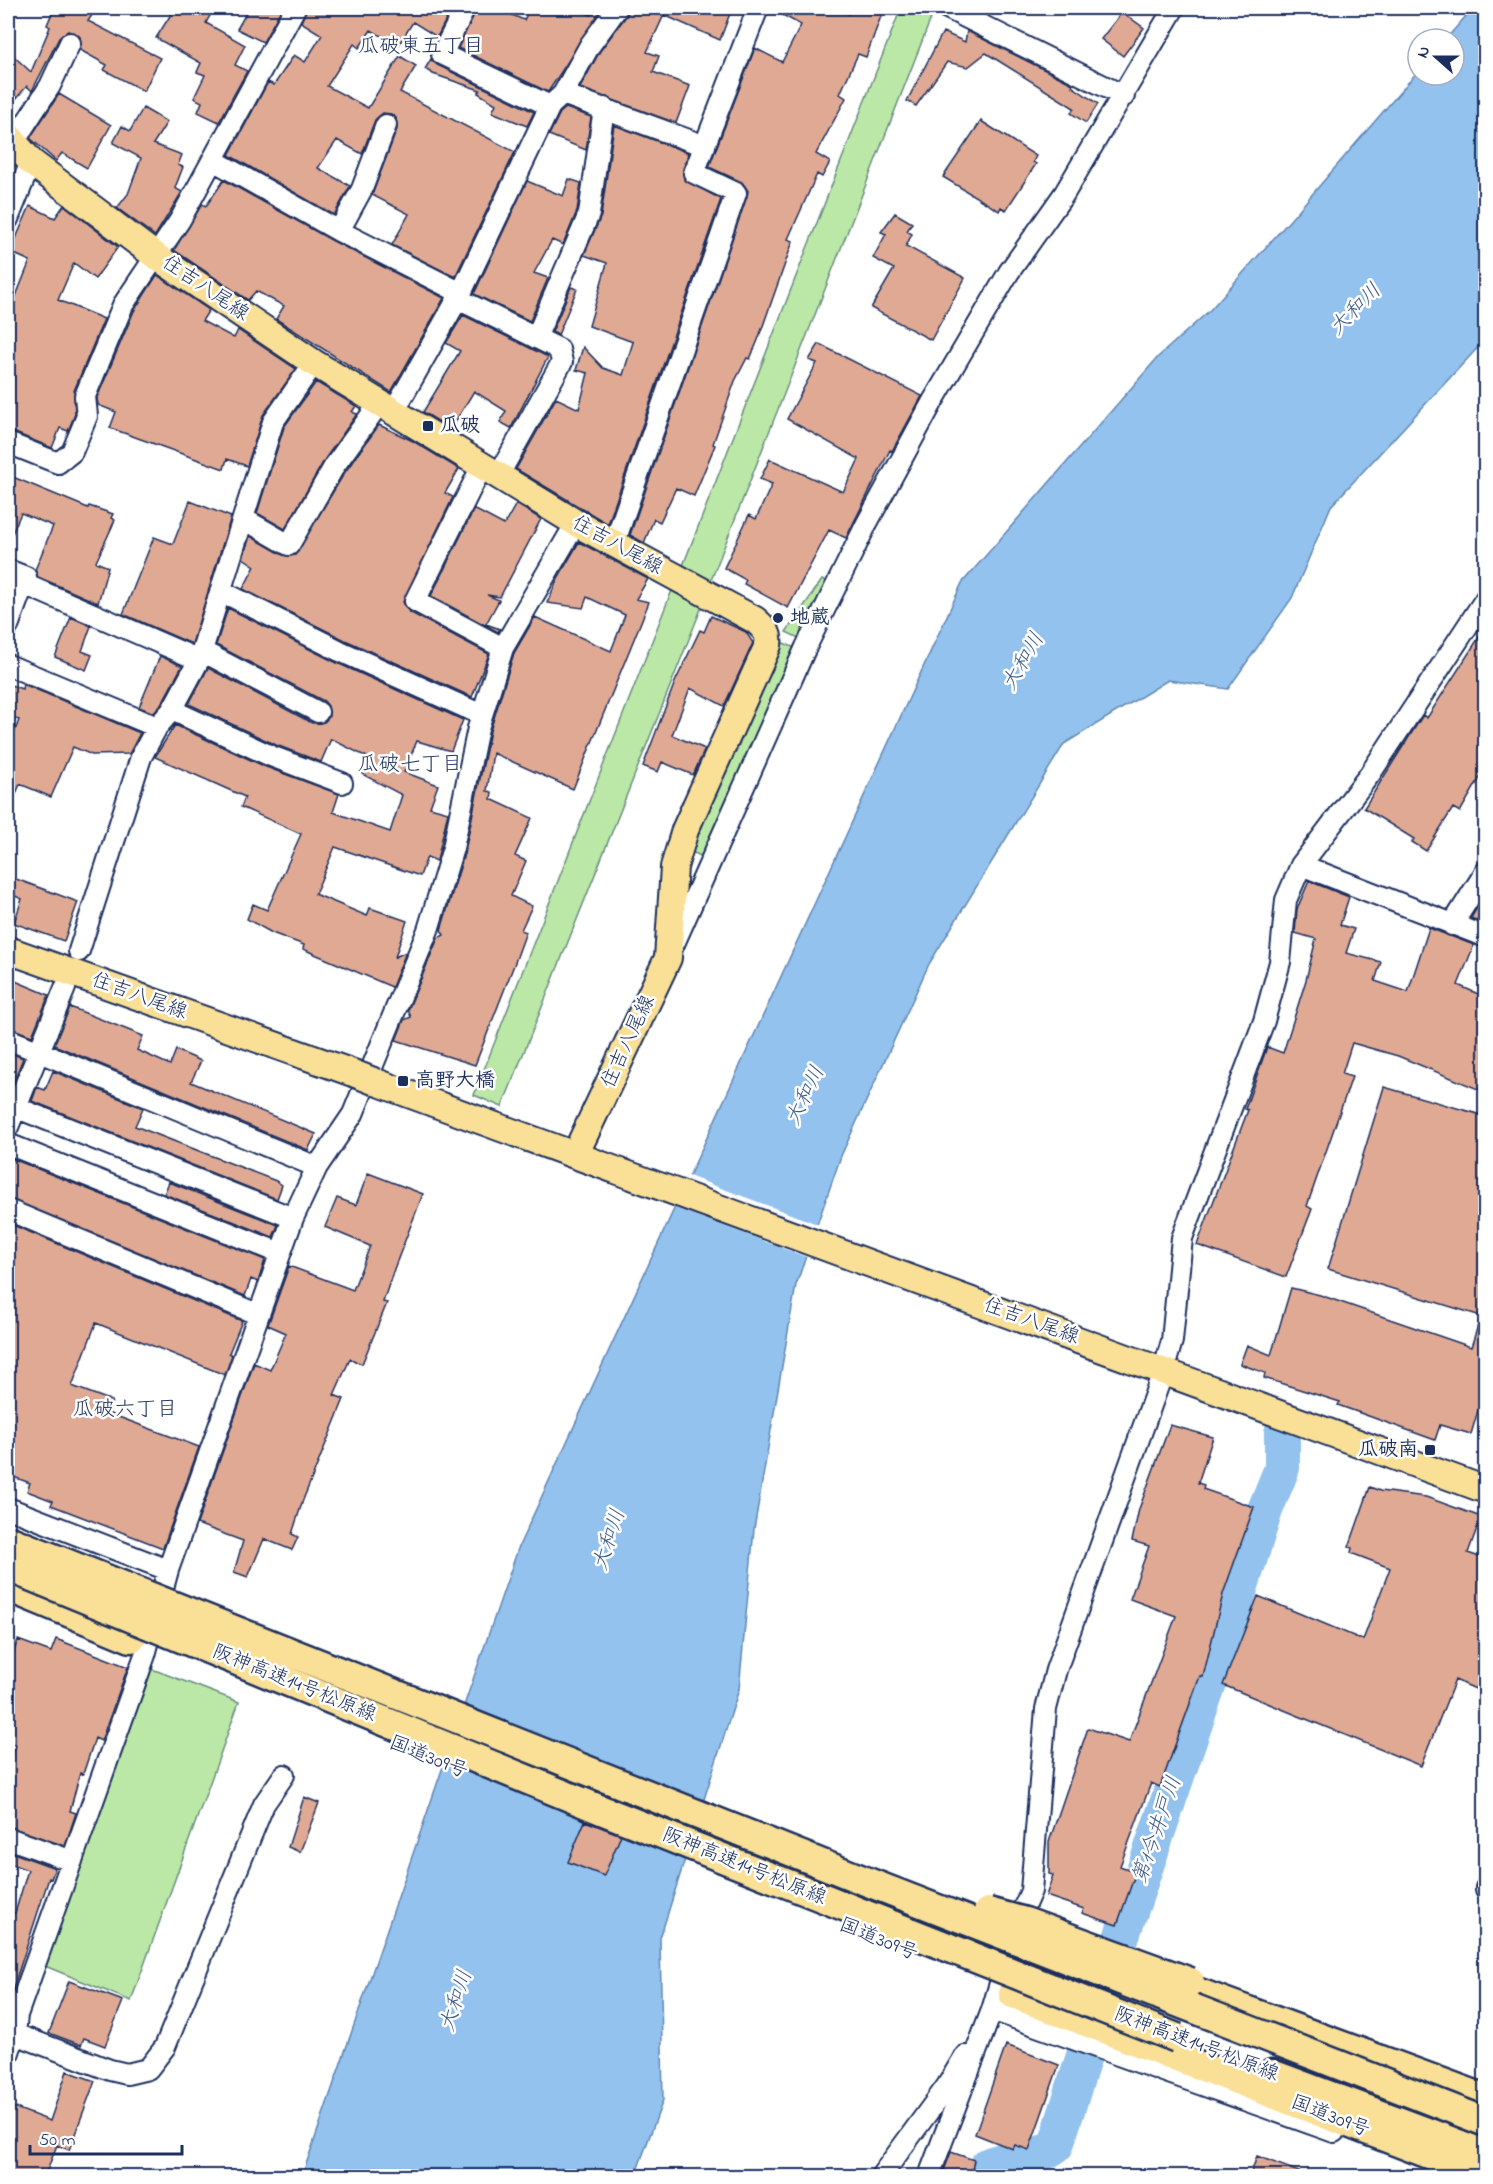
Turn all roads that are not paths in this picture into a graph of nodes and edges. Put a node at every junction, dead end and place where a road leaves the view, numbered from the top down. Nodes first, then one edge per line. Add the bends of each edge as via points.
1 (295, 8) edge
2 (465, 8) edge
3 (617, 8) edge
4 (758, 8) edge
5 (947, 8) edge
6 (1174, 8) edge
7 (70, 44) dead end
8 (1124, 96) junction
9 (556, 100) junction
10 (604, 108) junction
11 (386, 125) dead end
12 (10, 139) edge
13 (705, 146) junction
14 (213, 160) junction
15 (31, 162) junction
16 (8, 219) edge
17 (339, 231) junction
18 (157, 256) junction
19 (459, 296) junction
20 (536, 338) junction
21 (314, 363) junction
22 (386, 408) junction
23 (8, 443) edge
24 (490, 471) junction
25 (244, 519) junction
26 (576, 523) junction
27 (614, 544) junction
28 (8, 570) edge
29 (24, 584) junction
30 (221, 591) junction
31 (1485, 598) edge
32 (8, 626) edge
33 (503, 648) junction
34 (201, 655) junction
35 (8, 665) edge
36 (172, 710) junction
37 (318, 712) dead end
38 (482, 715) junction
39 (156, 727) junction
40 (342, 783) dead end
41 (1301, 866) junction
42 (1485, 871) edge
43 (1452, 925) junction
44 (1485, 937) edge
45 (8, 950) edge
46 (79, 951) dead end
47 (668, 958) junction
48 (65, 987) dead end
49 (8, 1040) edge
50 (38, 1052) junction
51 (15, 1107) junction
52 (8, 1127) edge
53 (8, 1144) edge
54 (581, 1157) junction
55 (316, 1167) junction
56 (8, 1210) edge
57 (293, 1218) junction
58 (280, 1253) junction
59 (257, 1314) junction
60 (1156, 1369) junction
61 (1485, 1490) edge
62 (8, 1508) edge
63 (8, 1531) edge
64 (8, 1540) edge
65 (8, 1567) edge
66 (168, 1570) junction
67 (8, 1587) edge
68 (8, 1598) edge
69 (145, 1655) junction
70 (284, 1775) dead end
71 (8, 1838) edge
72 (72, 1861) junction
73 (855, 1877) junction
74 (1020, 1916) junction
75 (992, 2010) junction
76 (13, 2020) edge
77 (1177, 2038) junction
78 (8, 2055) edge
79 (1485, 2089) edge
80 (1485, 2097) edge
81 (1485, 2122) edge
82 (1485, 2154) edge
83 (1485, 2169) edge
84 (881, 2176) edge
85 (929, 2176) edge
86 (1458, 2176) edge
87 (1485, 2176) edge

1 - 14 street
2 - 9 street via 441,54
3 - 9 street
4 - 13 street
5 - 8 street
6 - 8 street
7 - 12 street via 51,86
8 - 47 street via 1064,194 1008,272 867,523 806,647
9 - 10 street
9 - 19 street
10 - 13 street
10 - 20 street via 589,214
11 - 17 street via 362,189
12 - 15 main road, 住吉八尾線
13 - 27 street via 694,172 736,193
14 - 17 street
14 - 18 street
15 - 16 street
15 - 18 main road, 住吉八尾線
17 - 19 street
18 - 21 main road, 住吉八尾線
18 - 23 street via 123,305 85,396 87,416 72,452 58,463
19 - 20 street
19 - 22 street
20 - 24 street via 559,349 562,362
21 - 22 main road, 住吉八尾線
21 - 25 street via 273,422
22 - 24 main road, 住吉八尾線
22 - 25 street via 335,465 289,545
24 - 26 main road, 住吉八尾線
24 - 33 street via 415,601
25 - 30 street
26 - 27 main road, 住吉八尾線
26 - 33 street
27 - 47 main road, 住吉八尾線 via 755,620 769,637 685,830 674,867
28 - 29 street via 26,577
29 - 32 street
29 - 34 street
30 - 34 street
30 - 38 street via 350,656
31 - 41 street via 1370,774
33 - 38 street
34 - 36 street
34 - 37 street
35 - 39 street
36 - 39 street
36 - 40 street
38 - 55 street via 453,848 428,930 352,1114
39 - 46 street via 141,758
41 - 43 street
41 - 60 street via 1286,900 1280,962 1264,1022 1182,1238 1172,1341
42 - 43 street
43 - 44 street
45 - 54 main road, 住吉八尾線
47 - 54 main road, 住吉八尾線
48 - 50 street
49 - 50 street
50 - 51 street
50 - 55 street
51 - 52 street
51 - 57 street
53 - 58 street
54 - 60 main road, 住吉八尾線
55 - 57 street
56 - 59 street
57 - 58 street
58 - 59 street
59 - 66 street
60 - 61 main road, 住吉八尾線
60 - 74 street via 1046,1709 1032,1891
62 - 66 street
63 - 80 highway, bridge via 721,1814
64 - 73 highway, 阪神高速14号松原線, bridge
65 - 77 highway, 阪神高速14号松原線, bridge via 604,1811
66 - 69 street
67 - 87 highway, 国道309号 via 1013,1994
68 - 69 street
69 - 72 street
70 - 76 street via 264,1804 165,2047 148,2069 127,2074 110,2070
71 - 72 street
72 - 76 street
73 - 80 highway, bridge via 1024,1922
73 - 81 highway, 阪神高速14号松原線, bridge
74 - 75 street
74 - 79 street
75 - 84 street via 947,2086
75 - 85 street
75 - 86 street
76 - 78 street
77 - 82 highway, 阪神高速14号松原線
77 - 83 highway

